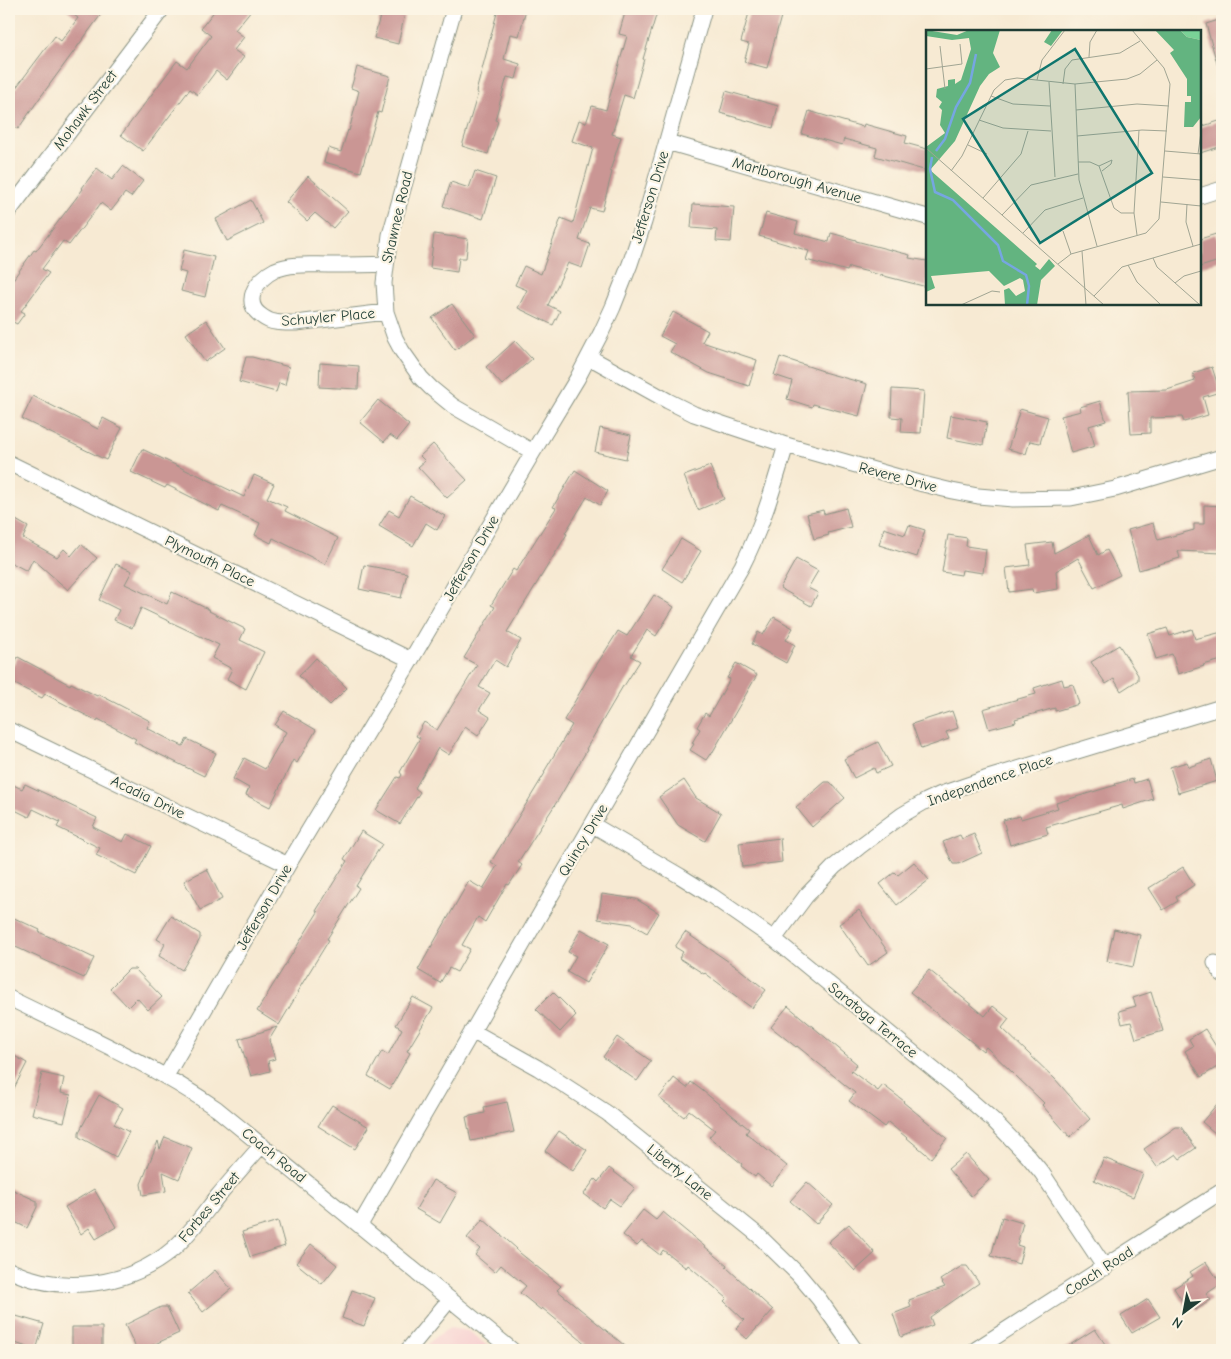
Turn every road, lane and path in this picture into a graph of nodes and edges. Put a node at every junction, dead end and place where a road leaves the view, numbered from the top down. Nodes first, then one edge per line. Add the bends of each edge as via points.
1 (162, 9) edge
2 (454, 9) edge
3 (704, 9) edge
4 (667, 142) junction
5 (1222, 189) edge
6 (1201, 196) edge
7 (9, 211) edge
8 (926, 217) edge
9 (385, 264) junction
10 (386, 312) junction
11 (589, 357) junction
12 (786, 445) junction
13 (533, 452) junction
14 (1222, 457) edge
15 (9, 463) edge
16 (412, 660) junction
17 (1222, 707) edge
18 (9, 730) edge
19 (592, 825) junction
20 (288, 865) junction
21 (774, 938) junction
22 (9, 998) edge
23 (472, 1031) junction
24 (166, 1076) junction
25 (262, 1145) junction
26 (1222, 1191) edge
27 (360, 1225) junction
28 (1105, 1268) junction
29 (9, 1270) edge
30 (450, 1299) junction
31 (408, 1350) edge
32 (512, 1350) edge
33 (855, 1350) edge
34 (975, 1350) edge

1 - 7 street, Mohawk Street
2 - 9 street, Shawnee Road via 390,235
3 - 4 street, Jefferson Drive
4 - 8 street, Marlborough Avenue
4 - 11 street, Jefferson Drive via 630,264
5 - 6 street
9 - 10 street, Shawnee Road
9 - 10 street, Schuyler Place via 305,265 276,270 257,284 252,302 262,317 284,323
10 - 13 street, Shawnee Road via 402,351 431,388 462,411
11 - 12 street, Revere Drive via 694,414
11 - 13 street, Jefferson Drive
12 - 14 street, Revere Drive via 952,491 1013,500 1063,499 1115,490
12 - 19 street, Quincy Drive via 770,498 745,560
13 - 16 street, Jefferson Drive
15 - 16 street, Plymouth Place
16 - 20 street, Jefferson Drive
17 - 21 street, Independence Place via 985,779 926,801 902,815 835,866 806,896
18 - 20 street, Acadia Drive
19 - 21 street, Saratoga Terrace via 719,900
19 - 23 street, Quincy Drive
20 - 24 street, Jefferson Drive
21 - 28 street, Saratoga Terrace via 994,1122 1042,1173
22 - 24 street, Coach Road
23 - 27 street, Quincy Drive
23 - 33 street, Liberty Lane via 538,1068 607,1113 758,1235 798,1274
24 - 25 street, Coach Road via 217,1109
25 - 27 street, Coach Road
25 - 29 street, Forbes Street via 188,1234 154,1262 122,1276 89,1285 45,1282
26 - 28 street, Coach Road
27 - 30 street, Coach Road
28 - 34 street, Coach Road
30 - 31 street
30 - 32 street, Coach Road

